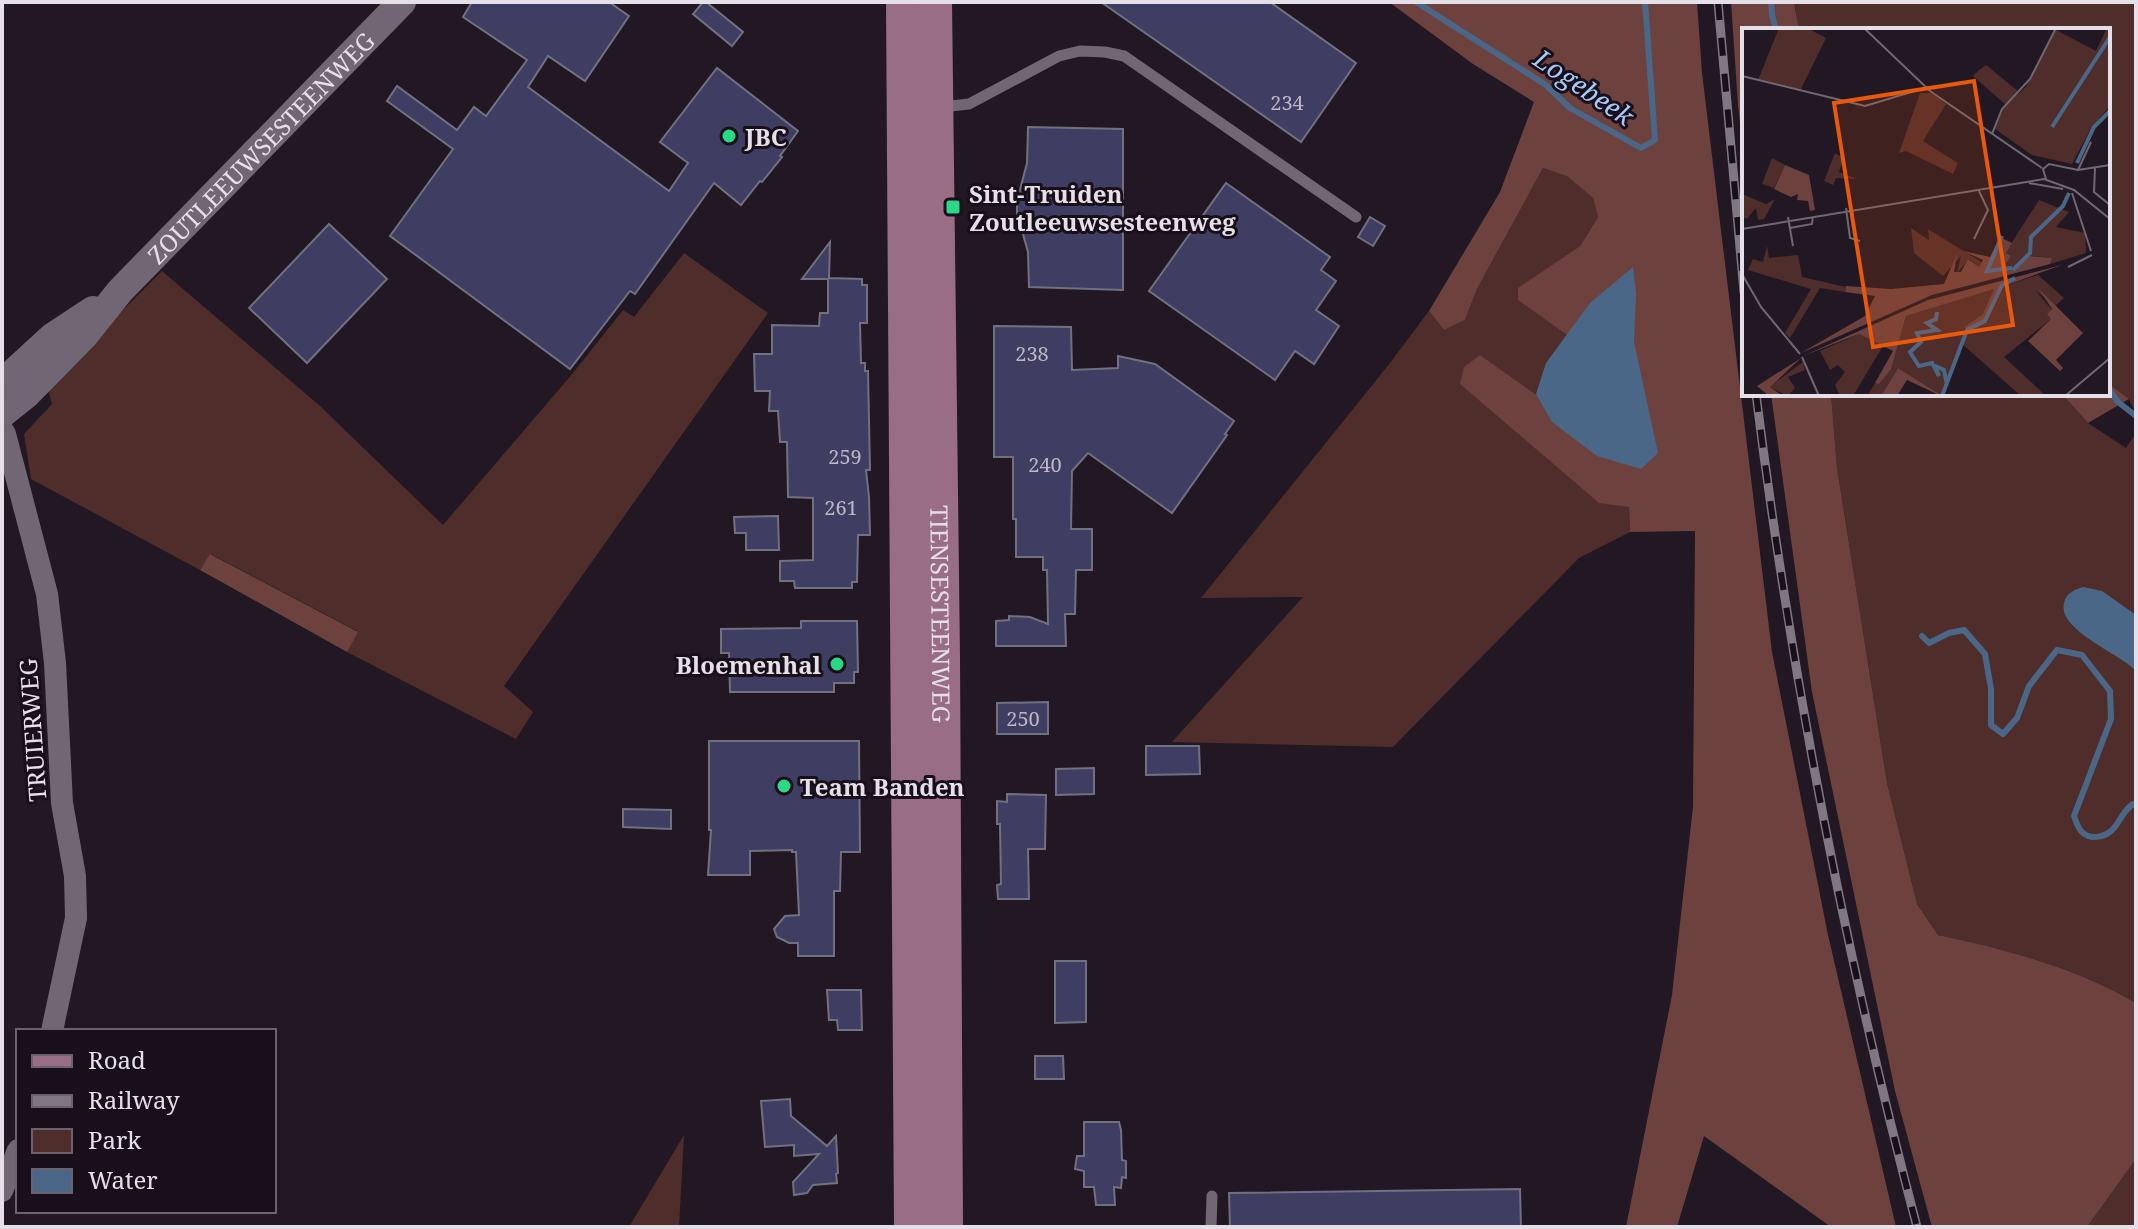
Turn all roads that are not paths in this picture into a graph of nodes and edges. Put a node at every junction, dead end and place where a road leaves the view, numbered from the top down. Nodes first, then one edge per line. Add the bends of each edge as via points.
1 (402, 2) edge
2 (904, 2) edge
3 (934, 2) edge
4 (920, 107) junction
5 (913, 196) junction
6 (1356, 217) dead end
7 (120, 291) junction
8 (2, 383) edge
9 (2, 414) edge
10 (2, 429) edge
11 (52, 1029) edge
12 (16, 1155) edge
13 (2, 1191) edge
14 (1212, 1196) dead end
15 (912, 1227) edge
16 (945, 1227) edge
17 (1211, 1227) edge

1 - 7 street, ZOUTLEEUWSESTEENWEG
2 - 4 main road, TIENSESTEENWEG
3 - 4 main road, TIENSESTEENWEG
4 - 5 main road, TIENSESTEENWEG
4 - 6 lane via 969,104 1059,56 1080,51 1124,56
5 - 15 main road, TIENSESTEENWEG
5 - 16 main road, TIENSESTEENWEG via 942,671
7 - 8 street, ZOUTLEEUWSESTEENWEG via 52,337
7 - 9 street, ZOUTLEEUWSESTEENWEG via 84,336
10 - 11 street, TRUIERWEG via 47,594 62,803 75,876 76,918
12 - 13 street
14 - 17 lane

